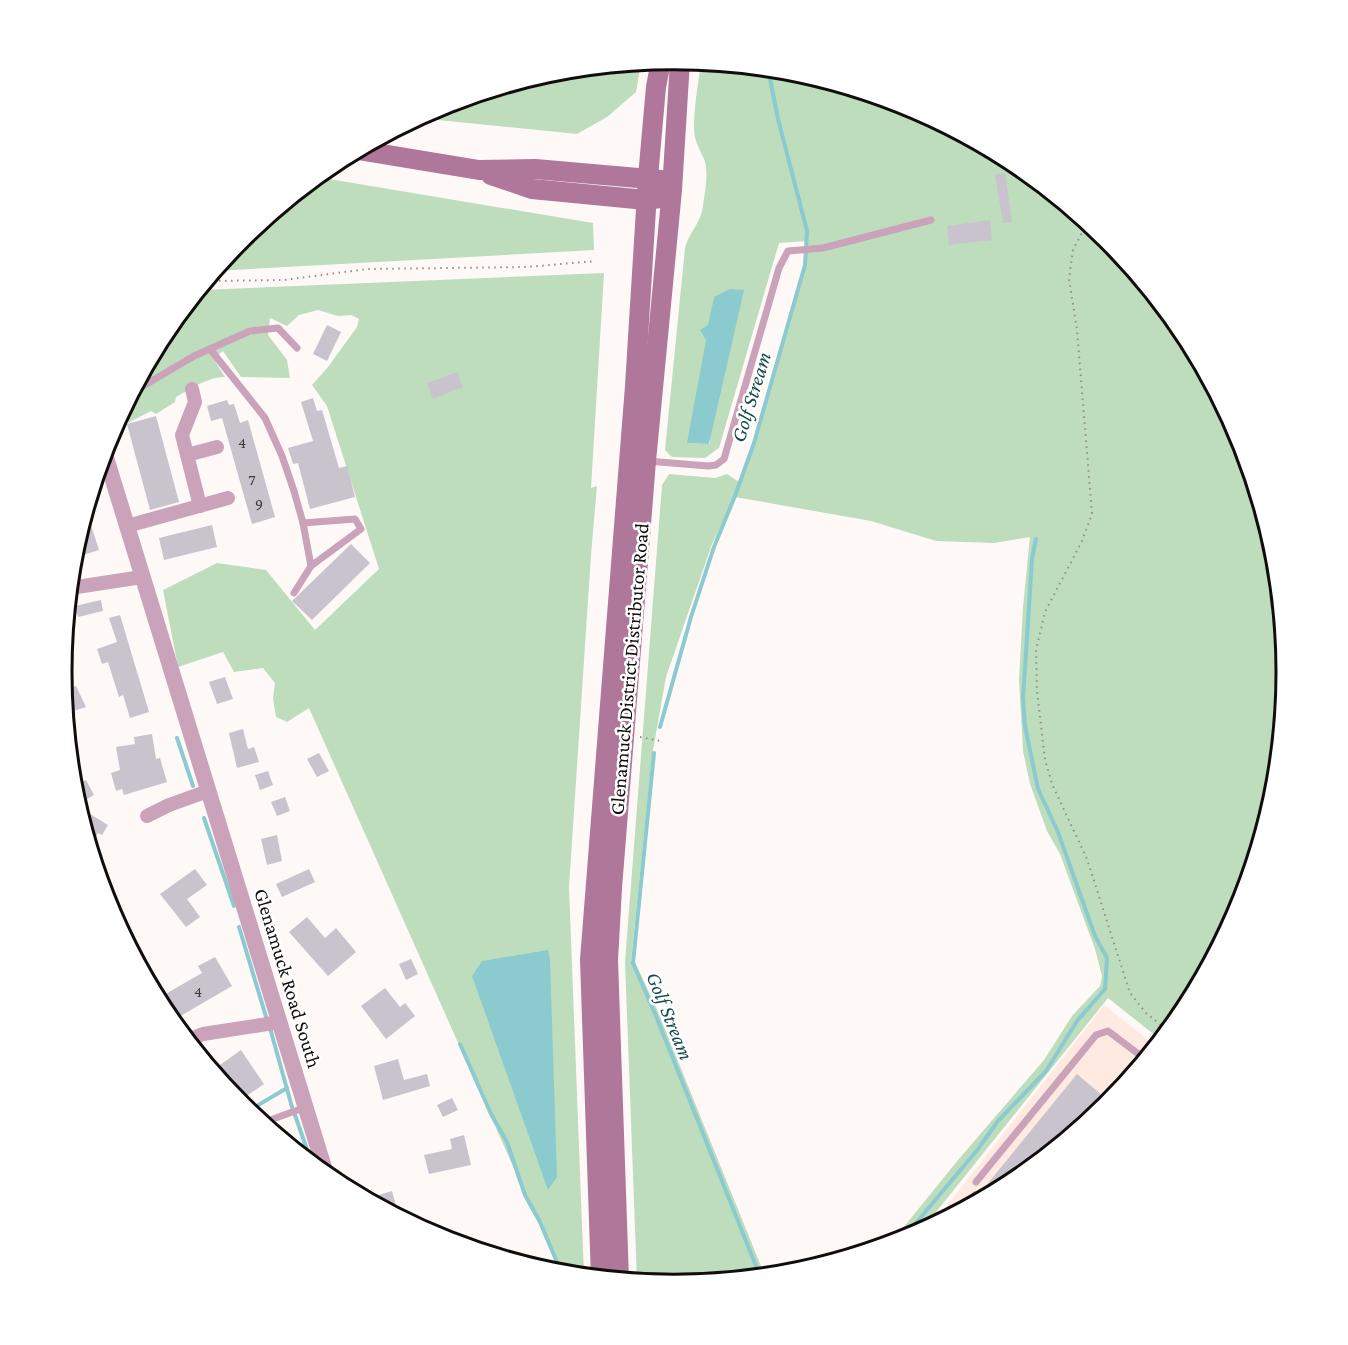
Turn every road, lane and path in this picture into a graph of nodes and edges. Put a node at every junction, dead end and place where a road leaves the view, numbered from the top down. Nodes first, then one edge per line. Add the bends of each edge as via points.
1 (679, 70) edge
2 (659, 71) edge
3 (371, 152) edge
4 (479, 170) junction
5 (648, 177) junction
6 (672, 190) junction
7 (646, 200) junction
8 (931, 220) dead end
9 (1083, 231) edge
10 (596, 261) dead end
11 (217, 281) edge
12 (297, 348) dead end
13 (210, 349) junction
14 (146, 384) edge
15 (192, 388) dead end
16 (217, 447) dead end
17 (187, 455) junction
18 (638, 460) junction
19 (109, 466) edge
20 (228, 498) dead end
21 (200, 506) junction
22 (303, 523) junction
23 (127, 526) junction
24 (311, 566) junction
25 (142, 577) junction
26 (78, 587) edge
27 (294, 593) dead end
28 (624, 736) junction
29 (661, 741) dead end
30 (208, 791) junction
31 (147, 816) dead end
32 (272, 1024) junction
33 (1161, 1026) edge
34 (195, 1037) edge
35 (1139, 1055) edge
36 (306, 1107) junction
37 (271, 1120) edge
38 (322, 1160) edge
39 (976, 1182) dead end
40 (602, 1270) edge
41 (619, 1271) edge

1 - 6 main road, Glenamuck District Distributor Road
2 - 5 main road, Glenamuck District Distributor Road
3 - 4 main road
4 - 5 main road via 535,169
4 - 7 main road via 532,189
5 - 6 main road via 662,180
5 - 7 main road, Glenamuck District Distributor Road
6 - 7 main road via 660,198
6 - 18 main road, Glenamuck District Distributor Road
7 - 18 main road, Glenamuck District Distributor Road
8 - 18 lane via 823,248 788,250 779,268 724,459 708,466
9 - 33 path via 1073,250 1069,279 1092,514 1045,612 1036,650 1037,692 1045,760 1052,784 1087,859 1130,993
10 - 11 path via 527,267 367,269 284,279
12 - 13 lane via 278,328 250,331
13 - 14 lane
13 - 22 lane via 265,418 282,456
15 - 17 street via 195,402 182,435
16 - 17 street
17 - 21 street
18 - 28 main road, Glenamuck District Distributor Road
18 - 40 main road, Glenamuck District Distributor Road via 590,960
19 - 23 street, Glenamuck Road South
20 - 21 street
21 - 23 street
22 - 24 lane
22 - 24 lane via 355,519 361,529
23 - 25 street, Glenamuck Road South
24 - 27 lane
25 - 26 street
25 - 30 street, Glenamuck Road South
28 - 29 path
28 - 41 main road, Glenamuck District Distributor Road via 608,960
30 - 31 street
30 - 32 street, Glenamuck Road South
32 - 34 street
32 - 36 street, Glenamuck Road South
35 - 39 lane via 1108,1031 1096,1035
36 - 37 lane
36 - 38 street, Glenamuck Road South

